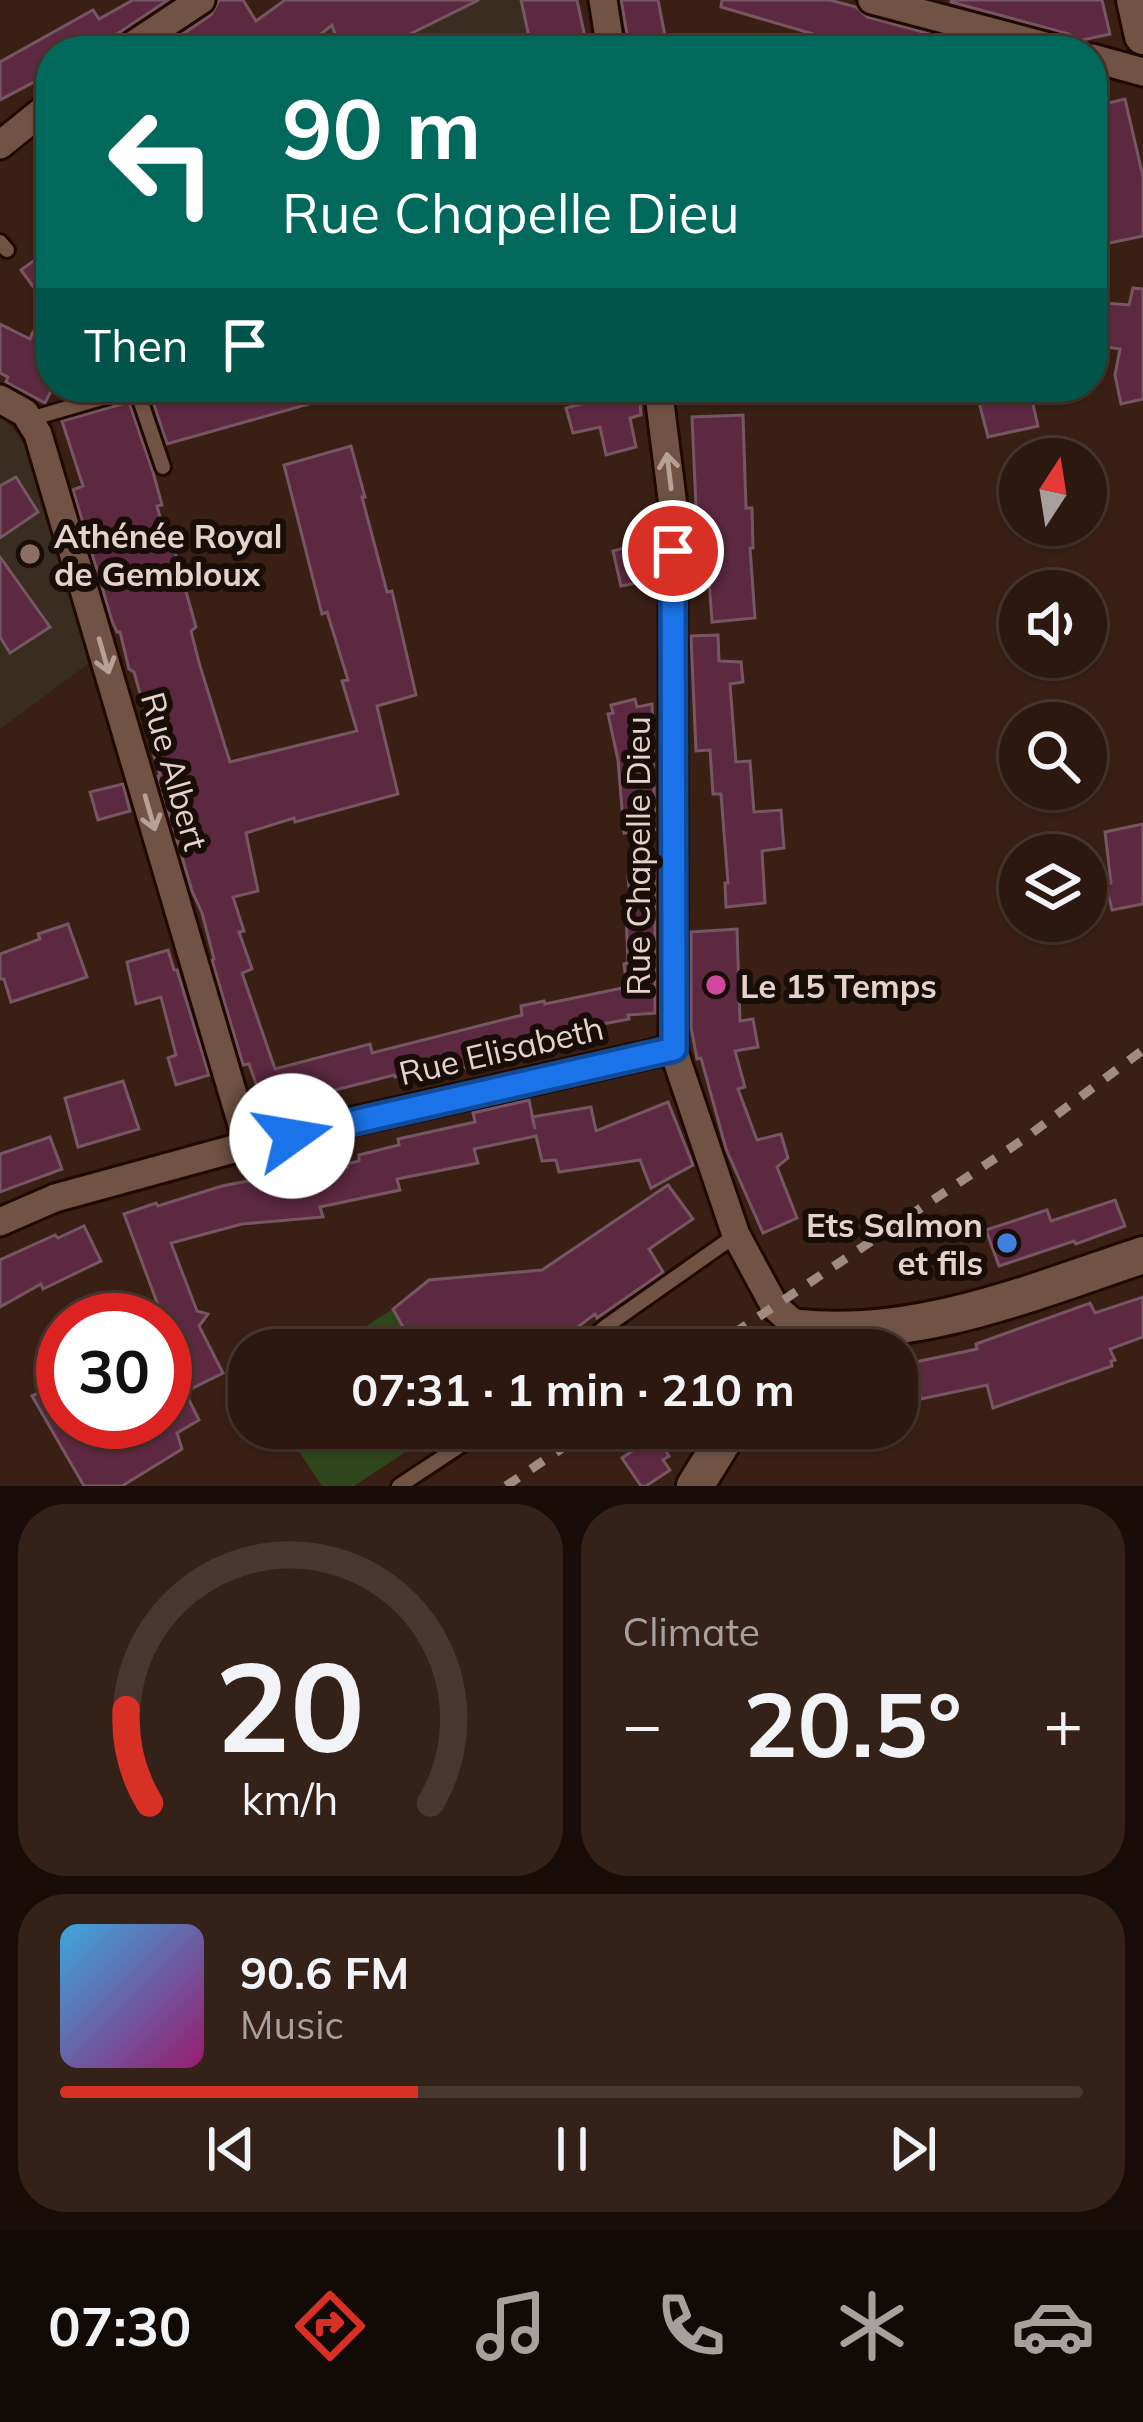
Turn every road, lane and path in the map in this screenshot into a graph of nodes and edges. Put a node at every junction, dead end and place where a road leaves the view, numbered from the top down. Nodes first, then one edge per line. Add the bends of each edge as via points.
1 (201, 0) edge
2 (603, 0) edge
3 (872, 0) edge
4 (1135, 0) edge
5 (147, 36) edge
6 (609, 36) edge
7 (1008, 36) edge
8 (1143, 36) edge
9 (1107, 62) edge
10 (1143, 72) edge
11 (36, 125) edge
12 (0, 146) edge
13 (0, 399) edge
14 (88, 402) edge
15 (141, 402) edge
16 (660, 402) edge
17 (30, 419) junction
18 (163, 467) dead end
19 (674, 1049) junction
20 (248, 1145) junction
21 (0, 1222) edge
22 (736, 1235) junction
23 (1143, 1256) edge
24 (786, 1328) edge
25 (603, 1329) edge
26 (455, 1449) edge
27 (718, 1449) edge
28 (399, 1486) edge
29 (695, 1486) edge

1 - 5 street
2 - 6 street
3 - 7 street
4 - 8 street
9 - 10 street
11 - 12 street
13 - 17 street
14 - 17 lane
15 - 18 lane
19 -> 16 street, Rue Chapelle Dieu via 673,506
17 -> 20 street, Rue Albert
19 - 20 street, Rue Elisabeth
19 - 22 street, Rue Chapelle Dieu
20 - 21 street, Rue Elisabeth via 55,1198
22 - 24 street, Rue Chapelle Dieu
22 - 25 lane
23 - 24 street via 976,1311 842,1333
26 - 28 lane
27 - 29 street

